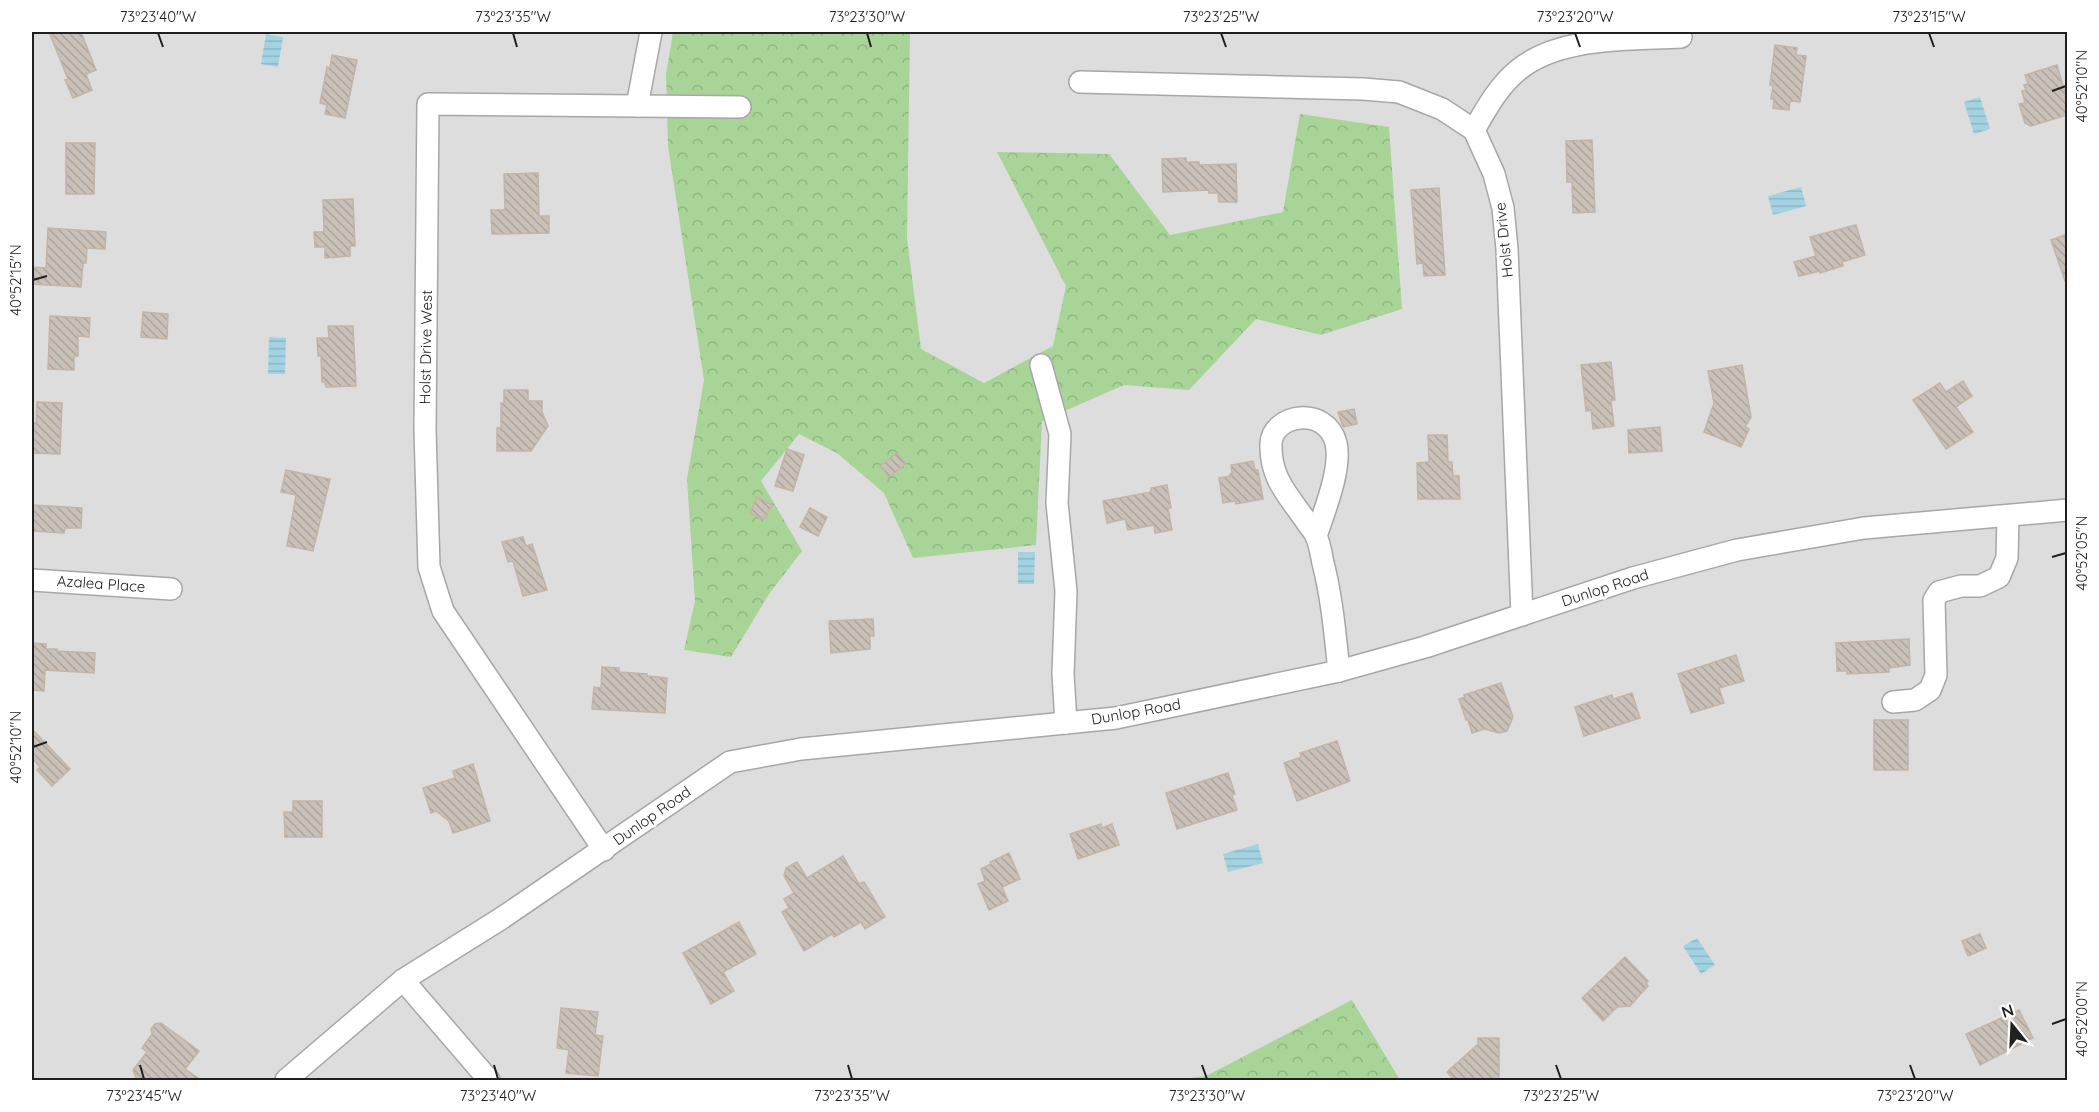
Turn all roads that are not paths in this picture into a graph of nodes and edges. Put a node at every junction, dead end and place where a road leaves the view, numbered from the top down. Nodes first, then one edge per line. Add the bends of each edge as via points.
1 (651, 32) edge
2 (1681, 37) dead end
3 (1080, 82) dead end
4 (637, 106) junction
5 (740, 107) dead end
6 (1474, 130) junction
7 (1041, 365) dead end
8 (2067, 510) edge
9 (2008, 516) junction
10 (1316, 536) junction
11 (32, 580) edge
12 (171, 589) dead end
13 (1522, 615) junction
14 (1339, 671) junction
15 (1893, 702) dead end
16 (1066, 723) junction
17 (604, 849) junction
18 (404, 980) junction
19 (286, 1080) edge
20 (489, 1080) edge

1 - 4 street
2 - 6 street via 1580,44 1543,55 1517,71 1492,98
3 - 6 street via 1399,92 1442,110
4 - 5 street, Holst Drive West
4 - 17 street, Holst Drive West via 428,104 425,430 429,567 443,611
6 - 13 street, Holst Drive via 1494,174 1503,208
7 - 16 street via 1060,434 1057,478 1066,591
8 - 9 street, Dunlop Road
9 - 13 street, Dunlop Road via 1864,528 1737,550 1633,578
9 - 15 street via 2007,558 1999,577 1980,586 1939,592 1934,600 1936,675 1930,690 1915,700
10 - 10 street via 1274,470 1271,442 1275,432 1296,418 1322,422 1332,432 1336,445 1330,495
10 - 14 street via 1334,615
11 - 12 street, Azalea Place
13 - 14 street, Dunlop Road
14 - 16 street, Dunlop Road via 1116,718
16 - 17 street, Dunlop Road via 801,749 730,762
17 - 18 street, Dunlop Road
18 - 19 street, Dunlop Road
18 - 20 street

